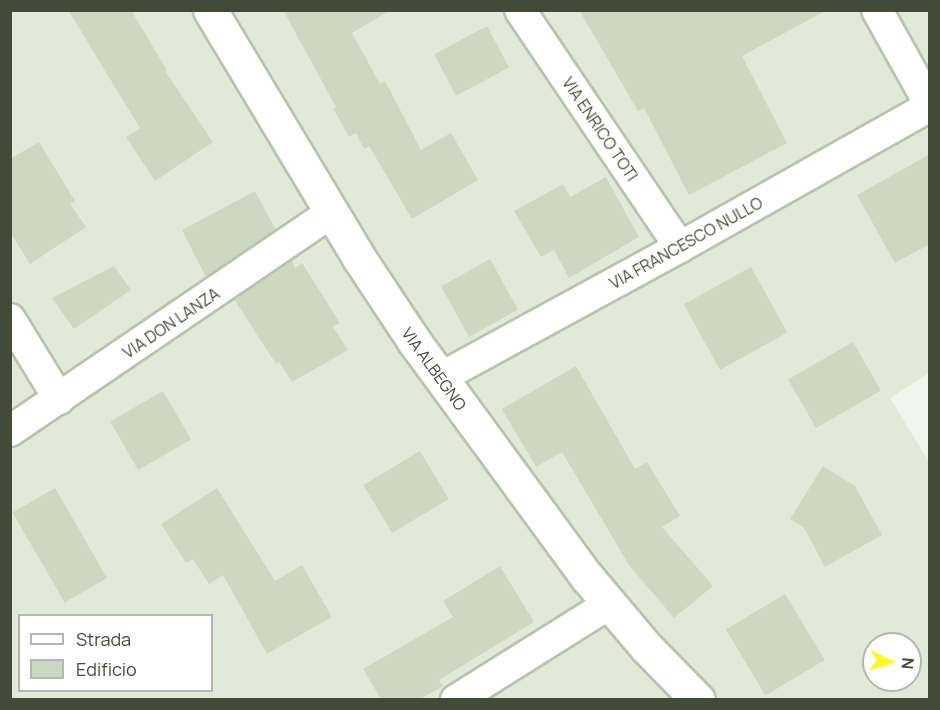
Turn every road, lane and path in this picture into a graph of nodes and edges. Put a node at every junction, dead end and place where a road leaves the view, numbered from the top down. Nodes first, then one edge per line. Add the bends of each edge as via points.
1 (210, 10) edge
2 (520, 10) edge
3 (877, 10) edge
4 (930, 105) edge
5 (331, 213) junction
6 (680, 247) junction
7 (10, 319) edge
8 (440, 378) junction
9 (59, 399) junction
10 (10, 431) edge
11 (609, 604) junction
12 (456, 699) edge
13 (698, 699) edge

1 - 5 street, VIA ALBEGNO
2 - 6 street, VIA ENRICO TOTI
3 - 4 street
4 - 6 street, VIA FRANCESCO NULLO
5 - 8 street, VIA ALBEGNO
5 - 9 street, VIA DON LANZA
6 - 8 street, VIA FRANCESCO NULLO
7 - 9 street
8 - 11 street, VIA ALBEGNO
9 - 10 street, VIA DON LANZA
11 - 12 street
11 - 13 street, VIA ALBEGNO

